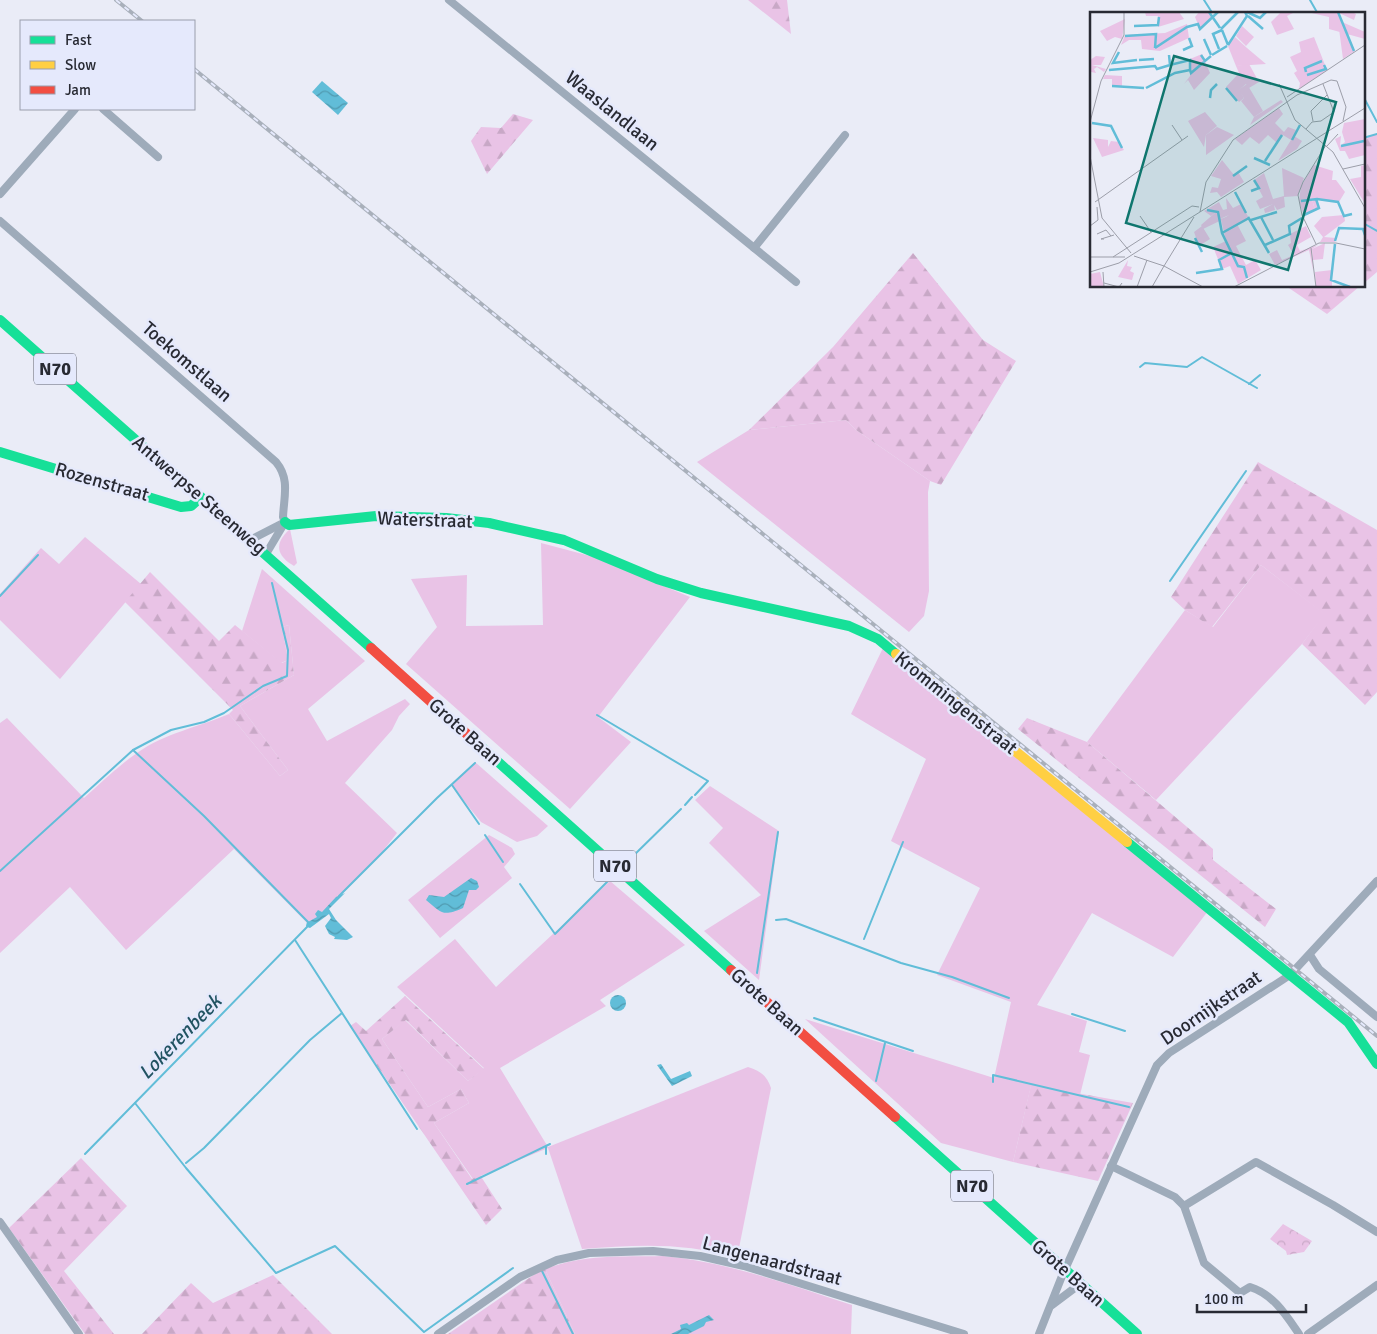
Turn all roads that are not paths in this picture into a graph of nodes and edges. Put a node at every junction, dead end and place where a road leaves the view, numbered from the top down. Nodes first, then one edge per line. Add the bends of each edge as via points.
1 (449, 0) edge
2 (74, 110) edge
3 (104, 110) edge
4 (845, 135) dead end
5 (158, 157) dead end
6 (0, 194) edge
7 (0, 220) edge
8 (754, 248) junction
9 (796, 282) dead end
10 (0, 320) edge
11 (0, 452) edge
12 (201, 497) junction
13 (285, 522) junction
14 (250, 540) junction
15 (564, 540) joint
16 (266, 554) junction
17 (396, 671) joint
18 (1377, 881) edge
19 (1310, 955) junction
20 (1290, 975) junction
21 (1377, 1017) edge
22 (1377, 1064) edge
23 (1110, 1166) junction
24 (1184, 1206) junction
25 (0, 1222) edge
26 (1377, 1232) edge
27 (1065, 1270) junction
28 (1080, 1284) junction
29 (1377, 1285) edge
30 (1050, 1306) junction
31 (79, 1334) edge
32 (438, 1334) edge
33 (964, 1334) edge
34 (1039, 1334) edge
35 (1137, 1334) edge
36 (1299, 1334) edge
37 (1308, 1334) edge

1 - 8 street, Waaslandlaan
2 - 6 street
3 - 5 street
4 - 8 street
7 - 13 street, Toekomstlaan via 276,462 286,480
8 - 9 street, Waaslandlaan
10 - 12 main road, Antwerpse Steenweg / N70
11 - 12 main road, Rozenstraat via 181,507 191,506
12 - 14 main road, Antwerpse Steenweg / N70
13 - 14 street
13 - 15 main road, Waterstraat via 289,525 376,516 446,518 488,523
13 - 16 street
14 - 16 main road, Antwerpse Steenweg / N70
15 - 20 main road, Krommingenstraat via 679,587 849,626 878,639
16 - 17 main road, Antwerpse Steenweg / N70
17 - 27 main road, Grote Baan / N70
18 - 19 street, Doornijkstraat
19 - 20 street, Doornijkstraat
19 - 21 street via 1319,969
20 - 22 main road, Krommingenstraat via 1348,1022
20 - 23 street, Doornijkstraat via 1169,1053 1157,1065
23 - 24 street via 1174,1197
23 - 27 street, Doornijkstraat
24 - 26 street via 1256,1162
24 - 36 street via 1204,1263 1240,1294 1250,1287 1259,1290 1282,1309
25 - 31 street
27 - 28 main road, Grote Baan / N70
27 - 30 street, Doornijkstraat
28 - 30 street
28 - 35 main road, Grote Baan / N70
29 - 37 street
30 - 34 street, Doornijkstraat
32 - 33 street, Langenaardstraat via 520,1277 557,1260 588,1253 653,1251 700,1256 744,1266

